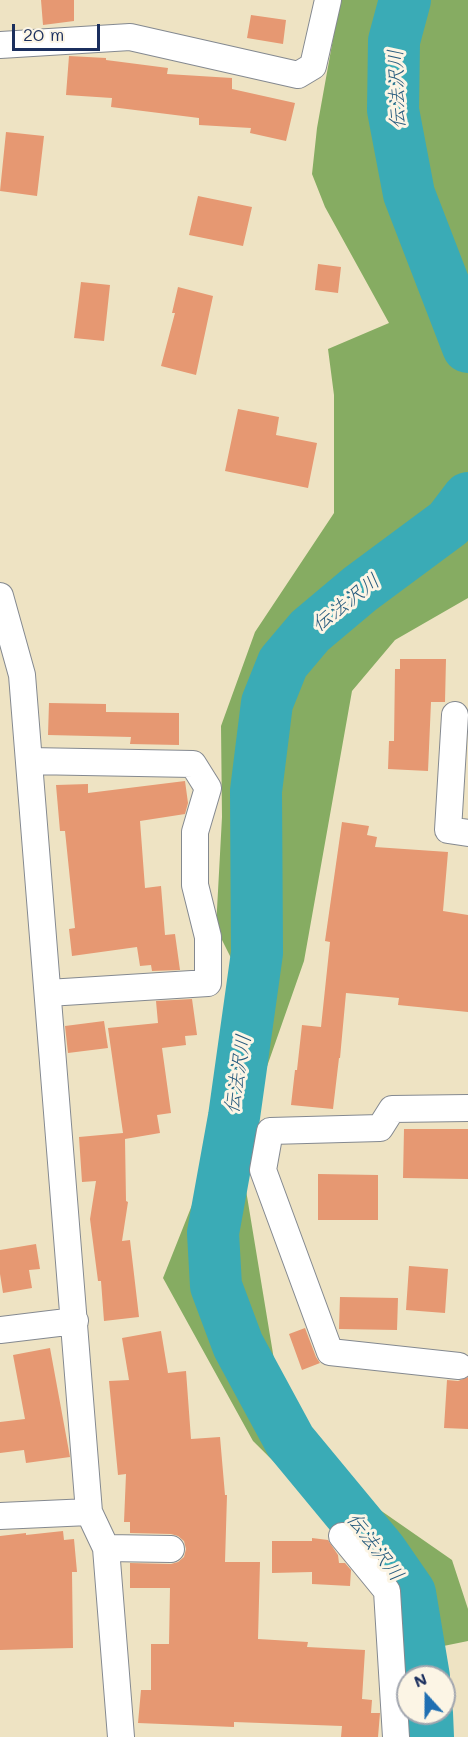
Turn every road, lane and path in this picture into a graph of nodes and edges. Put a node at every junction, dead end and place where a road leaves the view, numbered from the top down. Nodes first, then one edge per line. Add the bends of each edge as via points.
1 (328, 0) edge
2 (0, 45) edge
3 (0, 596) edge
4 (455, 716) dead end
5 (29, 761) junction
6 (468, 833) edge
7 (48, 993) junction
8 (468, 1108) edge
9 (75, 1320) junction
10 (0, 1330) edge
11 (459, 1366) dead end
12 (89, 1512) junction
13 (0, 1516) edge
14 (342, 1536) dead end
15 (106, 1548) junction
16 (171, 1549) dead end
17 (121, 1737) edge
18 (396, 1737) edge

1 - 2 street via 313,66 298,75 130,37
3 - 5 street via 22,675
4 - 6 street via 448,830
5 - 7 street
5 - 7 street via 193,764 208,788 195,832 195,885 208,937 208,983
7 - 9 street
8 - 11 street via 392,1109 380,1128 270,1131 263,1170 330,1352
9 - 10 street
9 - 12 street
12 - 13 street
12 - 15 street
14 - 18 street via 387,1591
15 - 16 street
15 - 17 street

